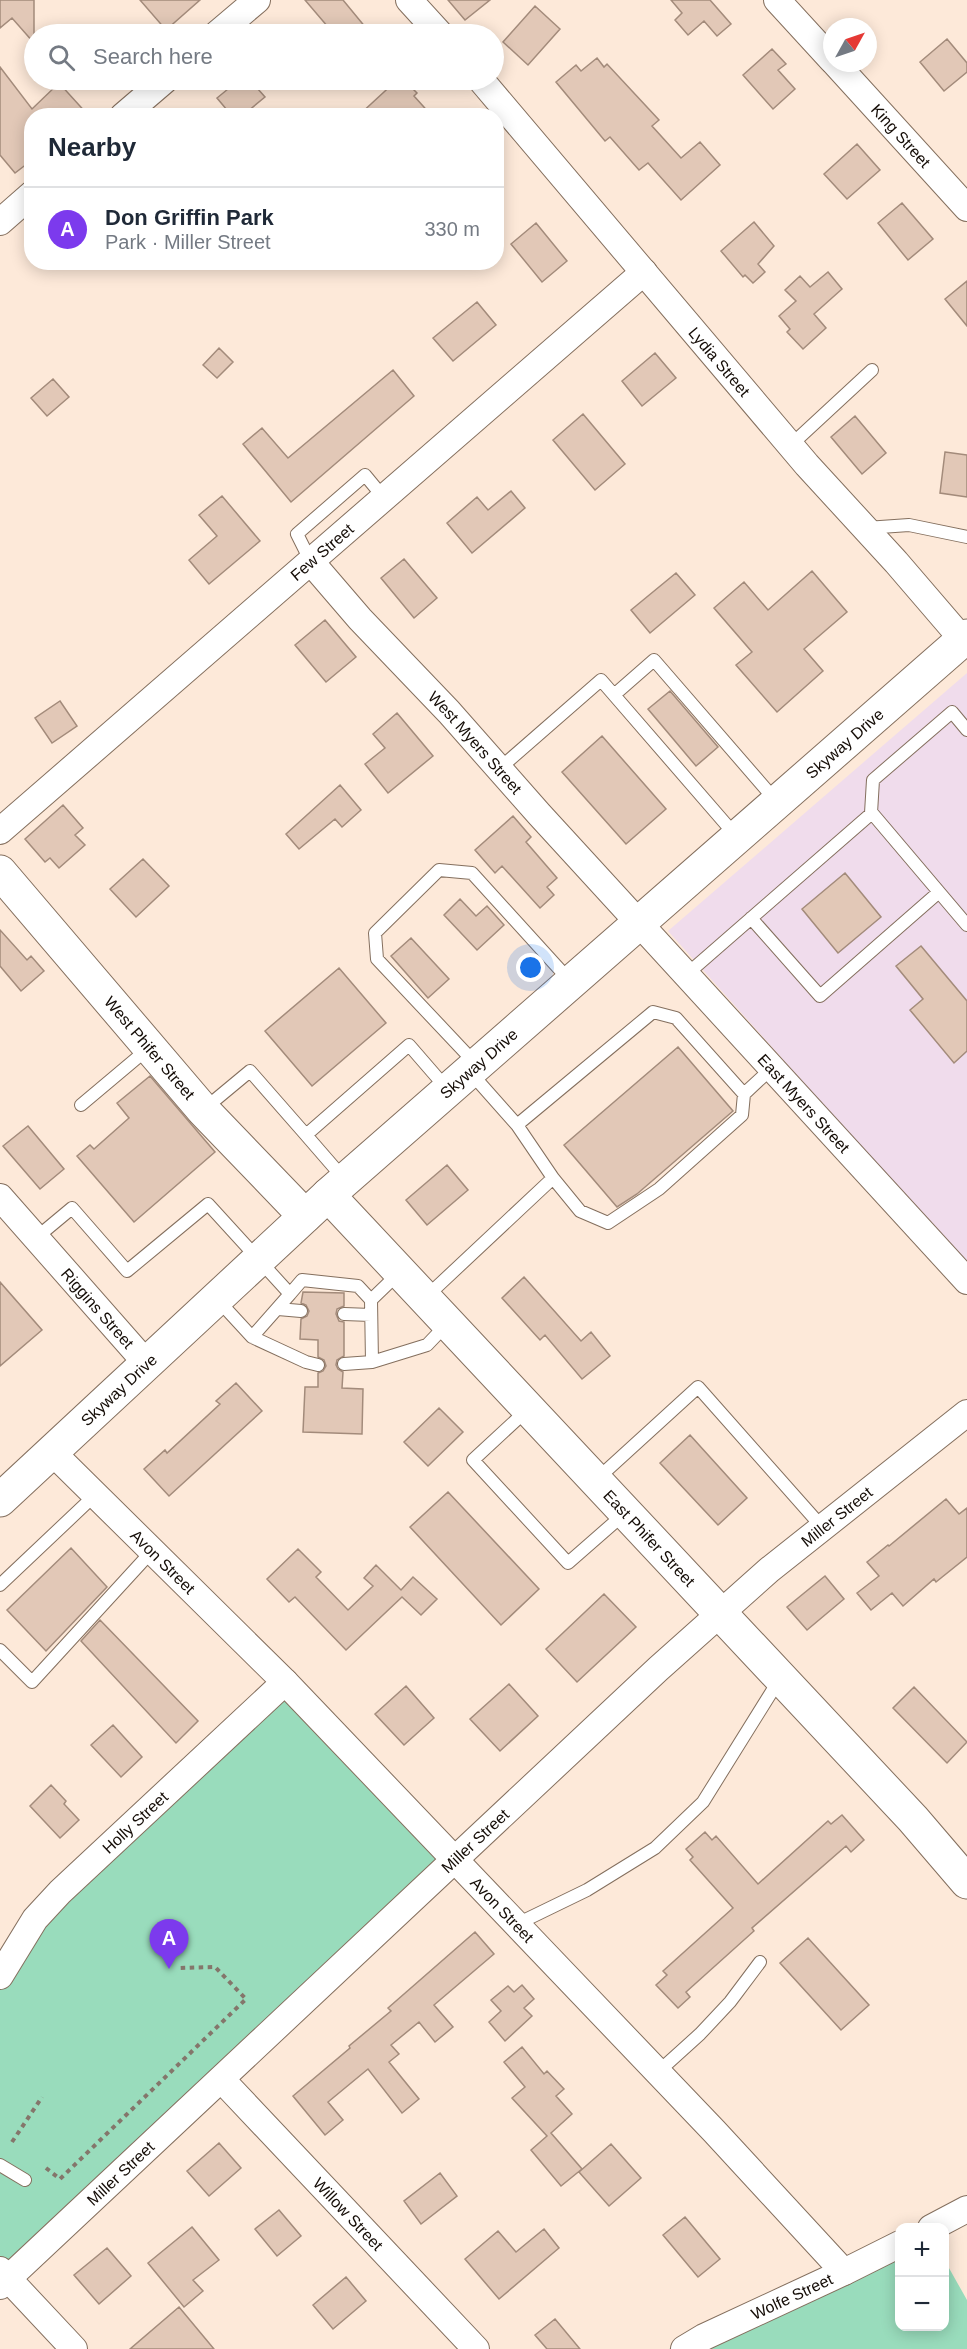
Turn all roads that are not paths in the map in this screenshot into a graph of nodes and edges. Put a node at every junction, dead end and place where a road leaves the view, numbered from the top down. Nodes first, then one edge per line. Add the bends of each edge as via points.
1 (257, 0) edge
2 (409, 0) edge
3 (777, 0) edge
4 (229, 24) edge
5 (431, 24) edge
6 (823, 51) edge
7 (842, 72) edge
8 (153, 90) edge
9 (489, 90) edge
10 (132, 108) edge
11 (24, 202) edge
12 (967, 208) edge
13 (0, 222) edge
14 (644, 272) junction
15 (872, 370) dead end
16 (790, 446) junction
17 (865, 528) junction
18 (967, 537) edge
19 (311, 562) junction
20 (966, 640) edge
21 (614, 695) junction
22 (967, 730) edge
23 (499, 769) junction
24 (778, 802) junction
25 (871, 813) junction
26 (0, 831) edge
27 (738, 838) junction
28 (0, 872) edge
29 (939, 892) junction
30 (962, 909) edge
31 (751, 918) junction
32 (640, 924) junction
33 (967, 925) edge
34 (686, 975) junction
35 (572, 983) junction
36 (151, 1047) junction
37 (772, 1068) junction
38 (466, 1076) junction
39 (744, 1094) junction
40 (81, 1105) dead end
41 (203, 1110) junction
42 (517, 1125) junction
43 (306, 1135) junction
44 (553, 1178) junction
45 (0, 1197) edge
46 (326, 1197) junction
47 (43, 1246) junction
48 (258, 1261) junction
49 (400, 1272) junction
50 (967, 1281) edge
51 (290, 1294) junction
52 (425, 1298) junction
53 (217, 1299) junction
54 (371, 1300) junction
55 (278, 1310) junction
56 (301, 1311) dead end
57 (344, 1314) dead end
58 (371, 1315) junction
59 (448, 1323) junction
60 (252, 1337) junction
61 (372, 1362) junction
62 (147, 1364) junction
63 (344, 1364) dead end
64 (318, 1365) dead end
65 (528, 1409) junction
66 (967, 1413) edge
67 (51, 1452) junction
68 (595, 1480) junction
69 (95, 1495) junction
70 (0, 1500) edge
71 (626, 1512) junction
72 (822, 1527) junction
73 (152, 1551) junction
74 (0, 1585) edge
75 (720, 1614) junction
76 (0, 1650) edge
77 (780, 1678) junction
78 (285, 1682) junction
79 (454, 1858) junction
80 (967, 1882) edge
81 (517, 1924) junction
82 (760, 1962) dead end
83 (0, 1976) edge
84 (658, 2072) junction
85 (222, 2080) junction
86 (0, 2165) edge
87 (25, 2180) dead end
88 (967, 2209) edge
89 (940, 2223) edge
90 (895, 2246) edge
91 (844, 2272) junction
92 (3, 2278) edge
93 (74, 2349) edge
94 (476, 2349) edge
95 (684, 2349) edge

1 - 4 street
2 - 5 street
3 - 6 street, King Street
7 - 12 street, King Street
8 - 10 street
9 - 14 street, Lydia Street
11 - 13 street
14 - 16 street, Lydia Street
14 - 19 street, Few Street
15 - 16 lane
16 - 17 street, Lydia Street
17 - 18 lane via 909,525
17 - 20 street, Lydia Street
19 - 23 street, West Myers Street
19 - 26 street, Few Street
20 - 24 street, Skyway Drive
21 - 23 lane via 601,680
21 - 24 lane via 654,660
21 - 27 lane
22 - 25 lane via 952,712 873,780
23 - 32 street, West Myers Street
24 - 27 street, Skyway Drive
25 - 29 lane
25 - 31 lane
27 - 32 street, Skyway Drive
28 - 36 street, West Phifer Street
29 - 30 lane
29 - 31 lane via 820,996
30 - 33 lane
31 - 34 lane
32 - 34 street, East Myers Street
32 - 35 street, Skyway Drive
34 - 37 street, East Myers Street
35 - 38 street, Skyway Drive
35 - 38 lane via 472,873 438,870 375,933 377,959
36 - 40 lane
36 - 41 street, West Phifer Street
37 - 39 lane
37 - 50 street, East Myers Street
38 - 42 lane
38 - 43 lane via 409,1045
38 - 46 street, Skyway Drive
39 - 42 lane via 676,1018 654,1012
39 - 44 lane via 742,1115 659,1189 608,1223 580,1211
41 - 43 lane via 250,1071
41 - 46 street, West Phifer Street
42 - 44 lane
43 - 46 lane
44 - 52 lane
45 - 47 street
46 - 48 street, Skyway Drive
46 - 49 street, East Phifer Street
47 - 48 lane via 72,1208 127,1271 208,1204
47 - 62 street, Riggins Street
48 - 51 lane
48 - 53 street, Skyway Drive
49 - 52 street, East Phifer Street
49 - 54 lane
51 - 54 lane via 302,1280 358,1286
51 - 55 lane
52 - 59 street, East Phifer Street
53 - 60 lane
53 - 62 street, Skyway Drive
54 - 58 lane
55 - 56 lane
55 - 60 lane
57 - 58 lane
58 - 61 lane
59 - 61 lane via 427,1346
59 - 65 street, East Phifer Street
60 - 64 lane
61 - 63 lane
62 - 67 street, Skyway Drive
65 - 68 street, East Phifer Street
65 - 71 lane via 473,1460 568,1563
66 - 72 street, Miller Street
67 - 69 street, Avon Street
67 - 70 street, Skyway Drive
68 - 71 street, East Phifer Street
68 - 72 lane via 698,1387
69 - 73 street, Avon Street
69 - 74 lane
71 - 75 street, East Phifer Street
72 - 75 street, Miller Street
73 - 76 lane via 32,1682
73 - 78 street, Avon Street
75 - 77 street, East Phifer Street
75 - 79 street, Miller Street
77 - 80 street, East Phifer Street
77 - 81 lane via 703,1802 655,1848 587,1890
78 - 79 street, Avon Street
78 - 83 street, Holly Street via 60,1892 34,1919
79 - 81 street, Avon Street
79 - 85 street, Miller Street
81 - 84 street, Avon Street
82 - 84 lane via 730,2002
84 - 91 street, Avon Street
85 - 92 street, Miller Street
85 - 94 street, Willow Street
86 - 87 lane
88 - 89 street
90 - 91 street, Wolfe Street
91 - 95 street, Wolfe Street
92 - 93 street

